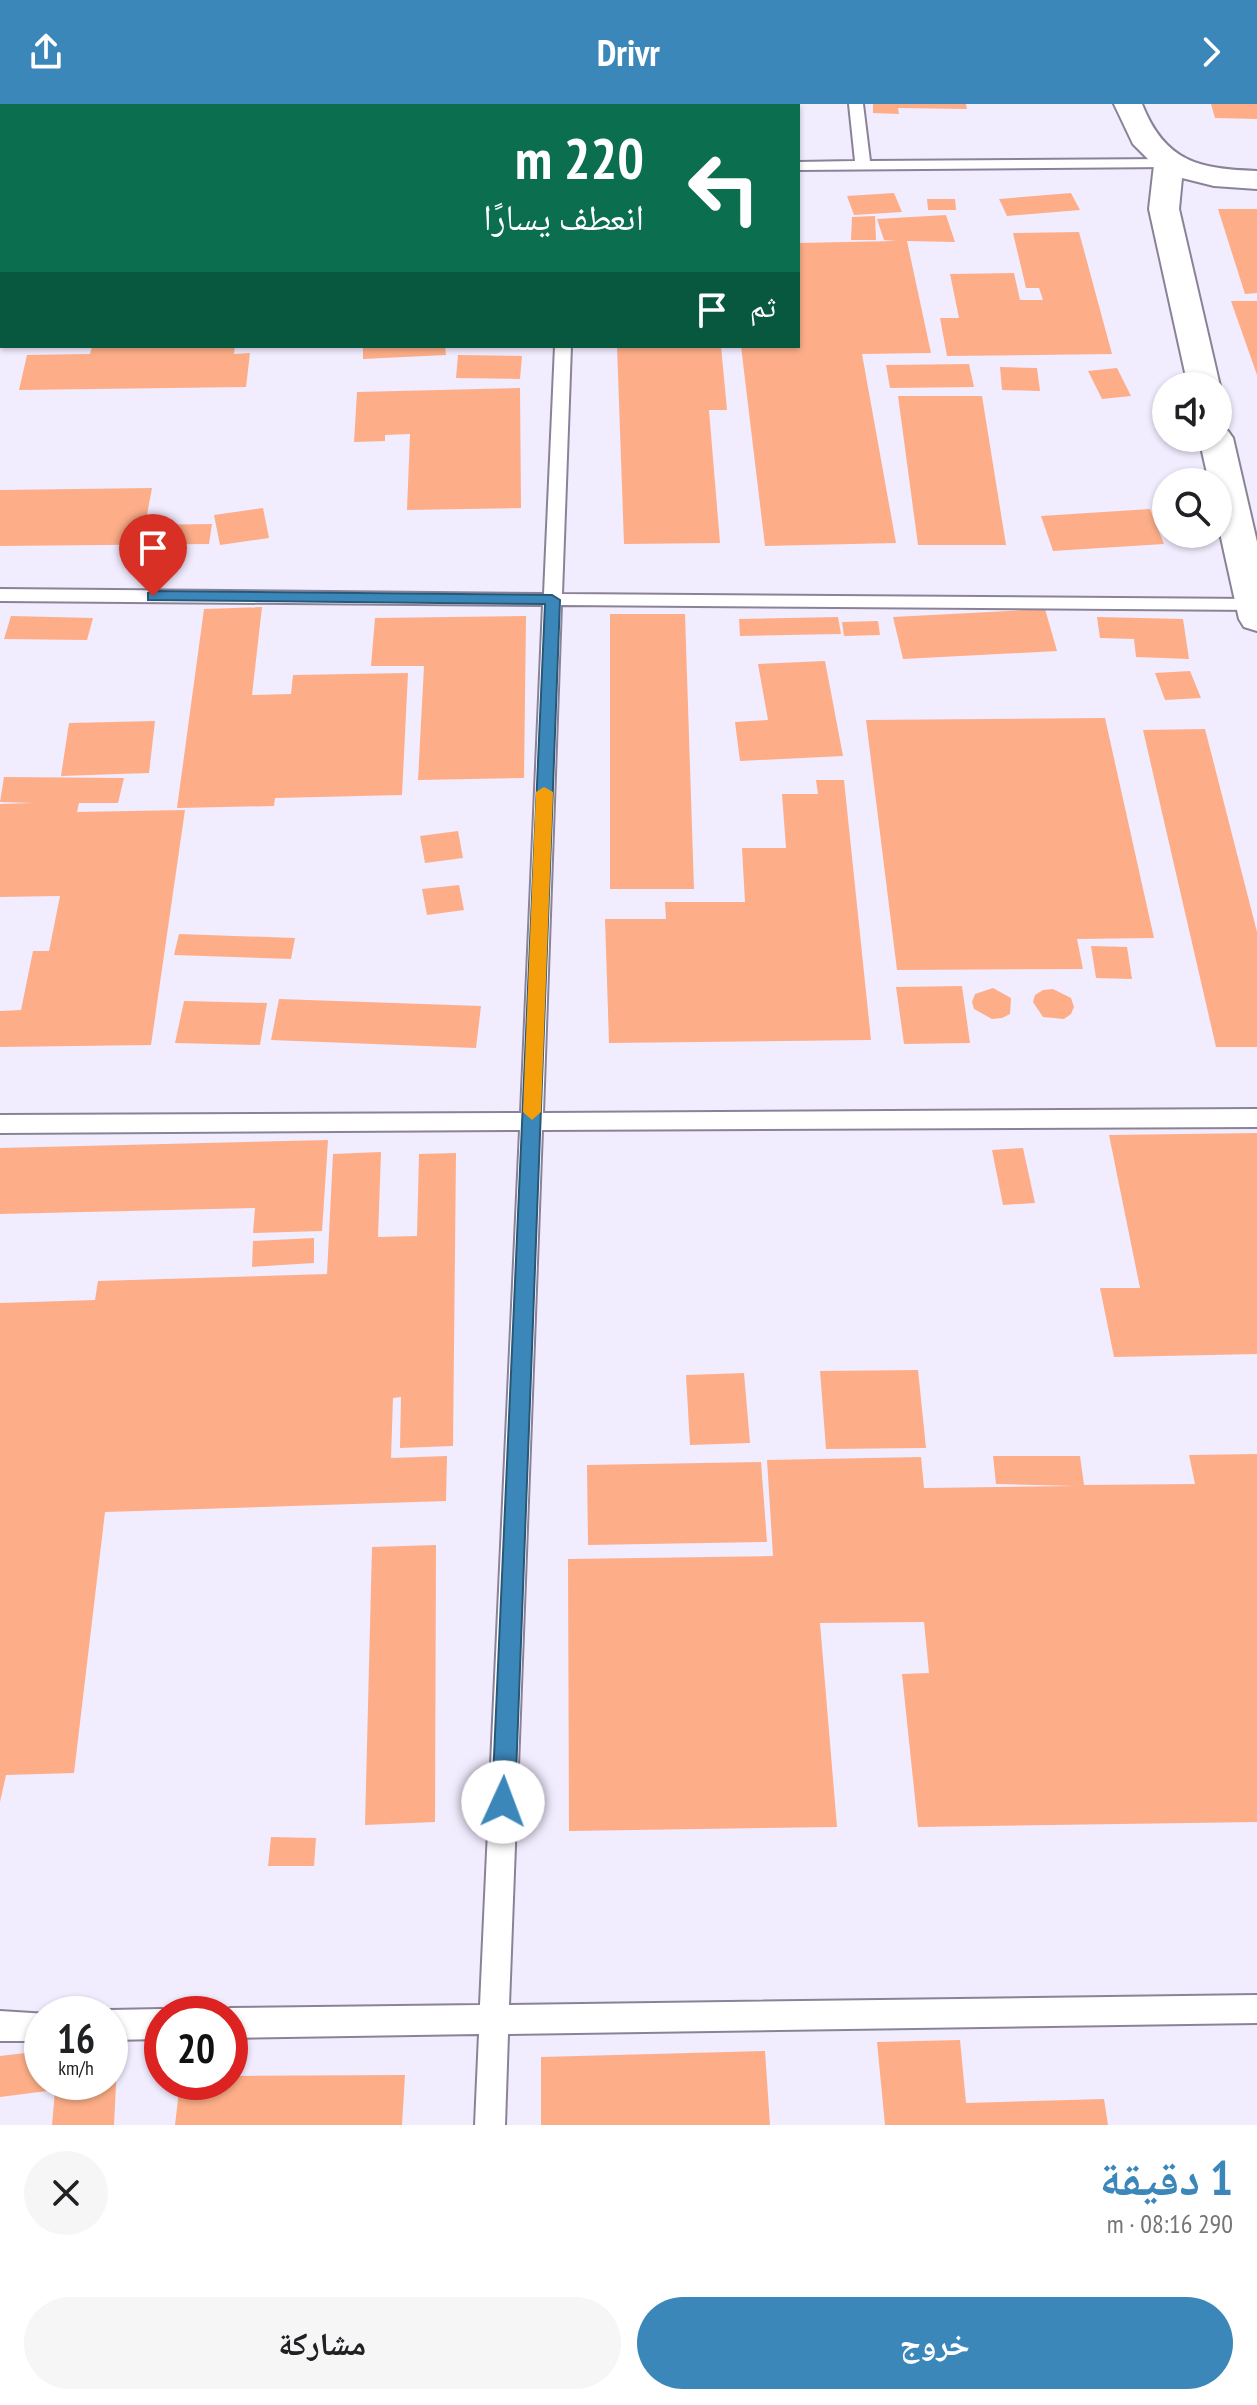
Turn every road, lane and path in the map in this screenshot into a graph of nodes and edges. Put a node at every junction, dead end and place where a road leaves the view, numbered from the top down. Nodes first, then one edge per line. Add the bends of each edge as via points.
1 (856, 104) edge
2 (1128, 104) edge
3 (1180, 148) junction
4 (1246, 154) edge
5 (800, 166) edge
6 (863, 166) junction
7 (1257, 180) edge
8 (563, 348) edge
9 (1201, 372) edge
10 (1219, 452) edge
11 (0, 595) edge
12 (552, 600) junction
13 (1255, 612) edge
14 (1257, 1118) edge
15 (531, 1123) junction
16 (0, 1124) edge
17 (1257, 2009) edge
18 (495, 2018) junction
19 (248, 2023) edge
20 (0, 2026) edge
21 (24, 2026) edge
22 (490, 2125) edge

1 - 6 lane
2 - 3 street via 1143,139
3 - 4 street
3 - 6 lane
3 - 7 street via 1213,177
3 - 9 street via 1164,209
5 - 6 lane
8 - 12 lane
10 - 13 street
11 - 12 lane
12 - 13 lane
12 - 15 lane
14 - 15 lane
15 - 16 lane
15 - 18 lane
17 - 18 lane
18 - 19 lane
18 - 22 lane
20 - 21 lane

